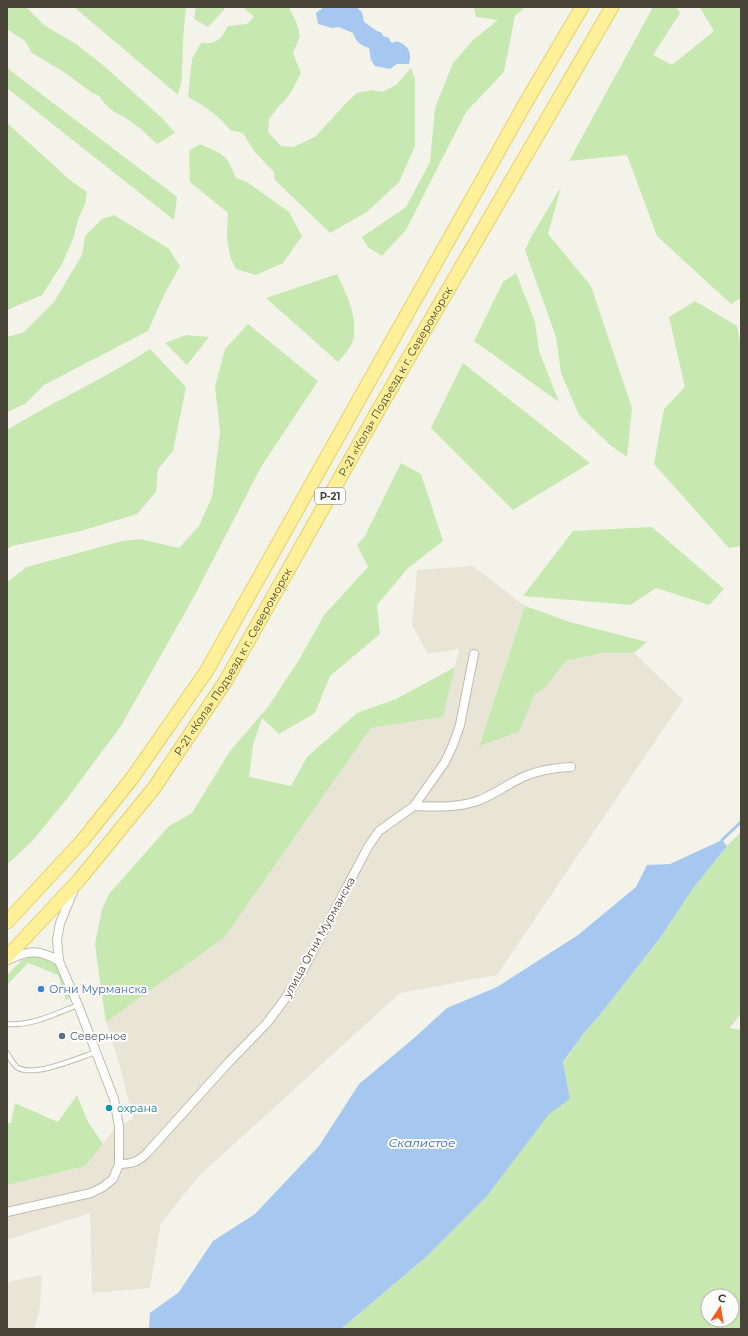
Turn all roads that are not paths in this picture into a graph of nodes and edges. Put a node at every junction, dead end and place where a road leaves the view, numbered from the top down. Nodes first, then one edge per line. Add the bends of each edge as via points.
1 (582, 7) edge
2 (612, 7) edge
3 (474, 654) dead end
4 (571, 767) dead end
5 (414, 806) junction
6 (79, 880) junction
7 (7, 922) edge
8 (7, 956) edge
9 (7, 960) edge
10 (59, 961) junction
11 (78, 1006) junction
12 (7, 1024) edge
13 (96, 1052) junction
14 (7, 1053) edge
15 (119, 1164) junction
16 (7, 1212) edge

1 - 7 main road, Р-21 «Кола» Подъезд к г. Североморск / Р-21 via 206,672 133,777 83,840
2 - 6 main road, Р-21 «Кола» Подъезд к г. Североморск / Р-21 via 376,414 225,682 154,788
3 - 5 street, улица Огни Мурманска via 454,745
4 - 5 street via 536,772 480,800 464,804 446,807
5 - 15 street, улица Огни Мурманска via 379,831 368,847 301,974 267,1023 147,1153 129,1164
6 - 8 main road, Р-21 «Кола» Подъезд к г. Североморск / Р-21
6 - 10 street via 60,923 57,940
9 - 10 street via 22,953 35,951
10 - 11 street
11 - 12 lane via 31,1022
11 - 13 street
13 - 14 lane via 38,1070 18,1068
13 - 15 street via 114,1099 119,1126
15 - 16 street via 113,1179 92,1193

